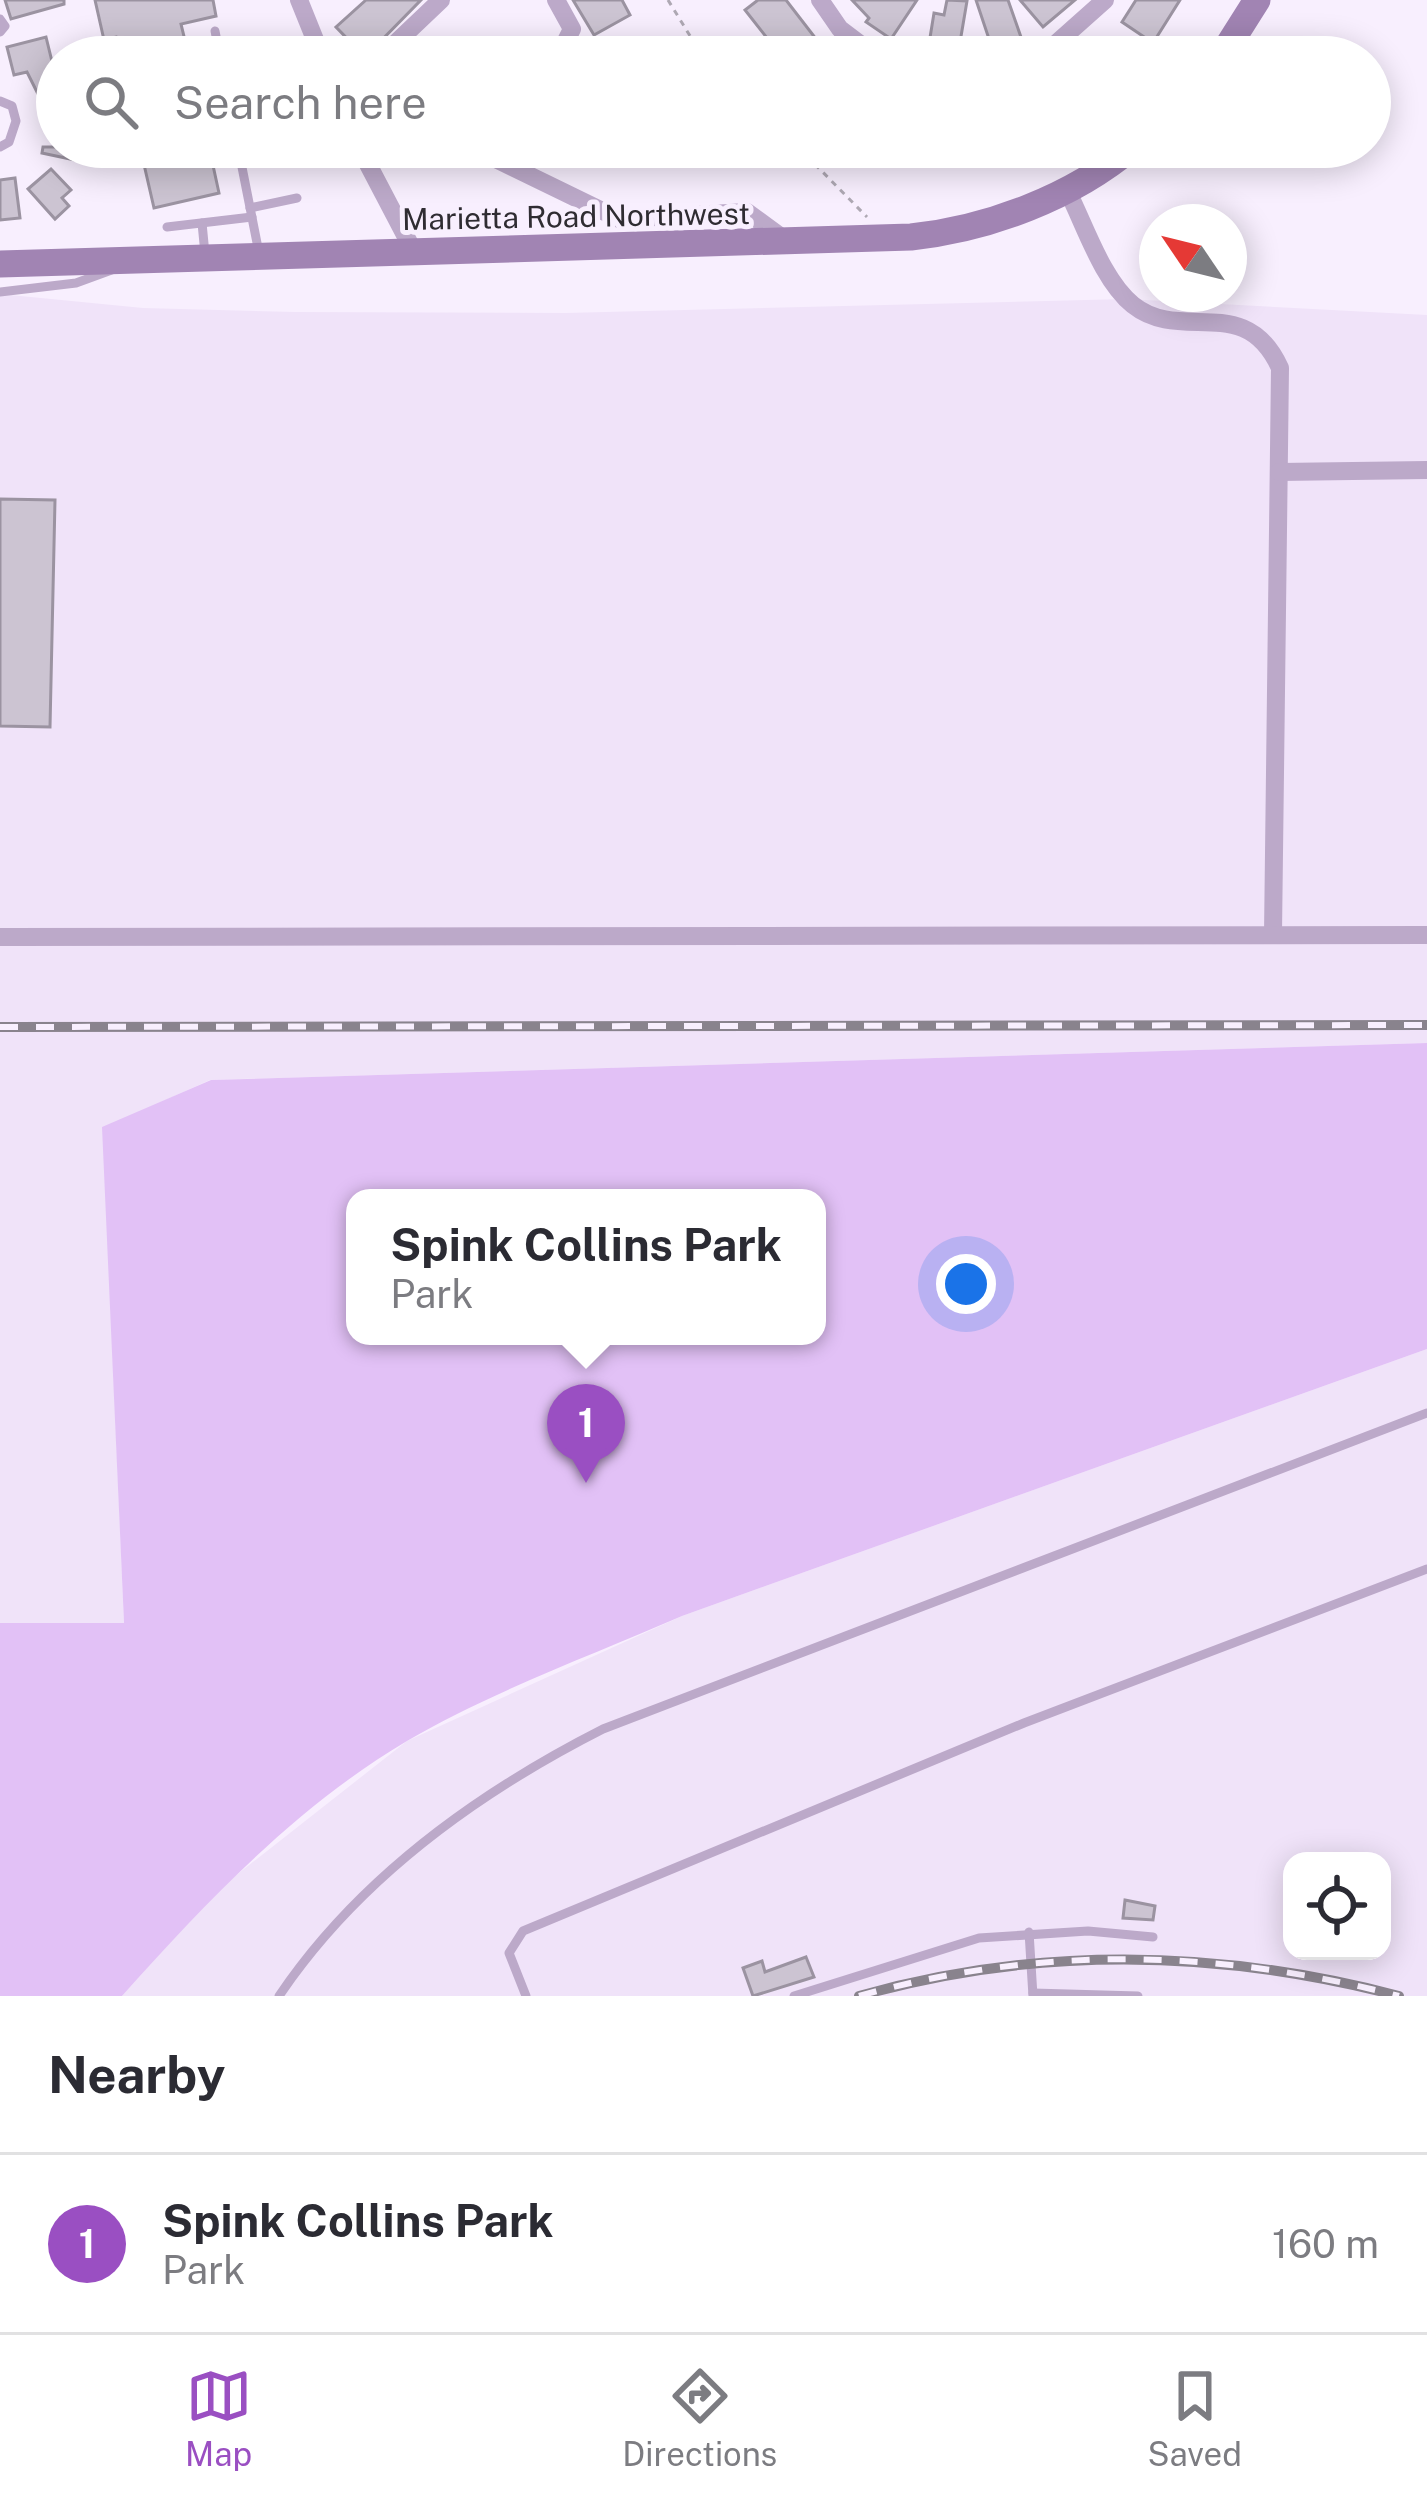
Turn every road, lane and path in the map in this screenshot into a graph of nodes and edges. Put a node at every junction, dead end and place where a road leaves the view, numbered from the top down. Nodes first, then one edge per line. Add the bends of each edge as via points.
1 (299, 0) edge
2 (441, 0) edge
3 (556, 0) edge
4 (668, 0) edge
5 (820, 0) edge
6 (1105, 0) edge
7 (1257, 0) edge
8 (0, 19) edge
9 (215, 31) dead end
10 (0, 32) edge
11 (216, 36) edge
12 (314, 36) edge
13 (403, 36) edge
14 (568, 36) edge
15 (691, 36) edge
16 (849, 36) edge
17 (1065, 36) edge
18 (1234, 36) edge
19 (0, 100) edge
20 (0, 147) edge
21 (242, 168) edge
22 (370, 168) edge
23 (531, 168) edge
24 (818, 168) edge
25 (1100, 168) edge
26 (1067, 190) junction
27 (297, 198) dead end
28 (251, 213) junction
29 (867, 218) dead end
30 (202, 223) junction
31 (166, 226) dead end
32 (792, 244) junction
33 (415, 254) junction
34 (260, 258) junction
35 (206, 260) junction
36 (128, 261) junction
37 (0, 264) edge
38 (0, 292) edge
39 (1427, 470) edge
40 (1280, 472) junction
41 (1273, 934) junction
42 (1427, 935) edge
43 (0, 937) edge
44 (1427, 1413) edge
45 (1427, 1570) edge
46 (1029, 1932) junction
47 (1153, 1937) dead end
48 (1033, 1995) edge
49 (279, 1996) edge
50 (526, 1996) edge
51 (794, 1996) edge
52 (1138, 1996) edge

1 - 12 street
2 - 13 street
3 - 14 street
4 - 15 path
5 - 16 street
6 - 17 street
7 - 18 main road
8 - 10 lane
9 - 11 lane
19 - 20 lane via 16,121
21 - 28 lane
22 - 33 street
23 - 32 street via 619,219 747,212
24 - 29 path
25 - 26 main road, Marietta Road Northwest
26 - 32 main road, Marietta Road Northwest via 930,235
26 - 40 street via 1131,303 1159,319 1248,329 1273,353
27 - 28 lane
28 - 30 lane
28 - 34 lane
30 - 31 lane
30 - 35 lane
32 - 33 main road, Marietta Road Northwest
33 - 34 main road, Marietta Road Northwest
34 - 35 main road, Marietta Road Northwest
35 - 36 main road, Marietta Road Northwest
36 - 37 main road, Marietta Road Northwest
36 - 38 lane via 76,284
39 - 40 street
40 - 41 street
41 - 42 street
41 - 43 street
44 - 49 lane via 603,1729 532,1765 443,1828 342,1918
45 - 50 lane via 1024,1723 523,1930 509,1953
46 - 47 lane
46 - 48 lane
46 - 51 lane via 979,1938
48 - 52 lane

